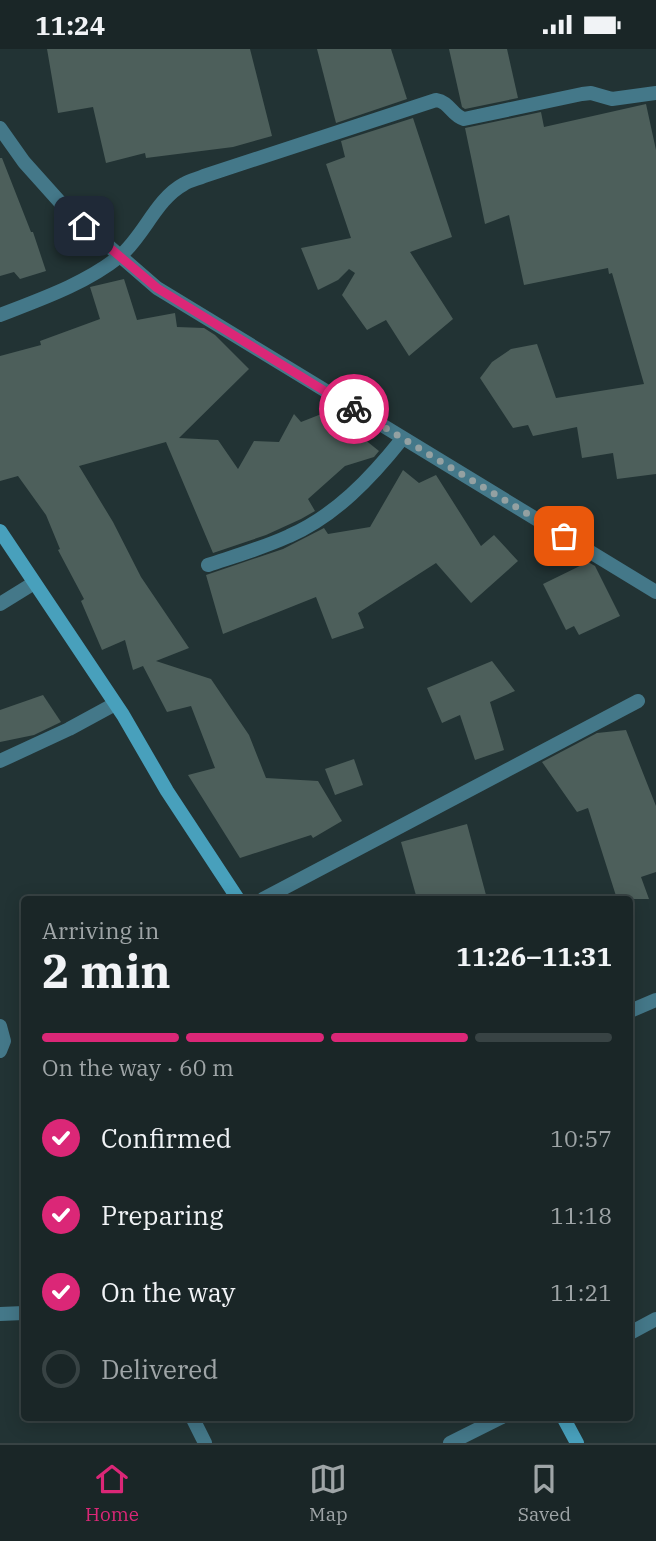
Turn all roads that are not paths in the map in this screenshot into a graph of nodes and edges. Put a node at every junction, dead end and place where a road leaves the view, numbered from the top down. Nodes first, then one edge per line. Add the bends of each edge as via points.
1 (656, 93) edge
2 (0, 128) edge
3 (118, 257) junction
4 (0, 315) edge
5 (402, 439) junction
6 (0, 531) edge
7 (208, 565) dead end
8 (34, 583) junction
9 (656, 592) edge
10 (0, 604) edge
11 (638, 701) dead end
12 (115, 704) junction
13 (0, 761) edge
14 (236, 896) edge
15 (269, 896) edge
16 (656, 1000) edge
17 (633, 1010) edge
18 (0, 1026) edge
19 (0, 1051) edge
20 (21, 1313) edge
21 (0, 1314) edge
22 (656, 1319) edge
23 (633, 1331) edge
24 (194, 1421) edge
25 (496, 1421) edge
26 (564, 1421) edge
27 (205, 1443) edge
28 (450, 1443) edge
29 (577, 1443) edge

1 - 3 street via 612,99 582,94 464,120 448,104 436,100 182,184
2 - 3 street via 67,210
3 - 4 street via 77,283
3 - 5 street via 157,288
5 - 7 street via 374,474 315,521 290,536
5 - 9 street
6 - 8 street
8 - 10 street
8 - 12 street
11 - 15 street
12 - 13 street
12 - 14 street
16 - 17 street
18 - 19 street via 4,1041
20 - 21 street
22 - 23 street
24 - 27 street
25 - 28 street
26 - 29 street

